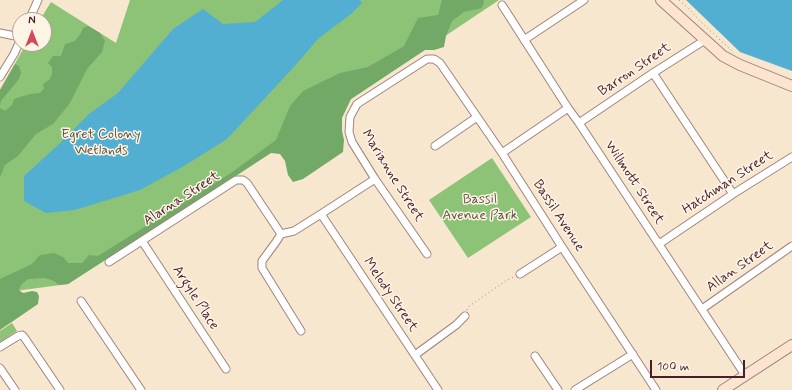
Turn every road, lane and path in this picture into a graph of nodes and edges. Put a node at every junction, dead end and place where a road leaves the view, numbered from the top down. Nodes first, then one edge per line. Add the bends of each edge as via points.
1 (38, 0) edge
2 (584, 0) edge
3 (660, 0) edge
4 (679, 0) edge
5 (502, 5) dead end
6 (33, 12) edge
7 (0, 33) edge
8 (12, 35) edge
9 (524, 40) junction
10 (705, 40) junction
11 (15, 52) edge
12 (737, 55) dead end
13 (434, 59) joint
14 (653, 73) junction
15 (0, 77) edge
16 (792, 86) edge
17 (568, 108) junction
18 (477, 117) junction
19 (579, 123) junction
20 (435, 146) dead end
21 (502, 153) junction
22 (792, 157) edge
23 (375, 178) junction
24 (733, 194) junction
25 (321, 214) junction
26 (281, 234) junction
27 (142, 241) junction
28 (659, 244) junction
29 (792, 246) edge
30 (562, 247) junction
31 (426, 254) dead end
32 (110, 262) dead end
33 (520, 274) joint
34 (81, 301) dead end
35 (702, 309) junction
36 (464, 316) joint
37 (301, 331) dead end
38 (792, 345) edge
39 (0, 347) edge
40 (633, 354) junction
41 (415, 355) junction
42 (535, 356) dead end
43 (0, 368) edge
44 (226, 369) dead end
45 (746, 375) junction
46 (15, 390) edge
47 (60, 390) edge
48 (141, 390) edge
49 (438, 390) edge
50 (558, 390) edge
51 (575, 390) edge
52 (656, 390) edge
53 (723, 390) edge

1 - 6 street
2 - 9 street
3 - 10 street
4 - 12 path
5 - 9 street, Willmott Street
7 - 8 street
9 - 17 street, Willmott Street
10 - 14 street, Barron Street
10 - 16 street via 740,65
11 - 15 street
13 - 18 street, Bassil Avenue via 440,63
13 - 23 street, Marianne Street via 427,59 357,104 350,117 352,142
14 - 19 street, Barron Street
14 - 24 street
17 - 19 street, Willmott Street
17 - 21 street
18 - 20 street
18 - 21 street, Bassil Avenue
19 - 28 street, Willmott Street
21 - 30 street, Bassil Avenue
22 - 24 street, Hatchman Street
23 - 25 street
23 - 31 street, Marianne Street
24 - 28 street, Hatchman Street
25 - 26 street via 294,231
25 - 41 street, Melody Street
26 - 27 street, Alarna Street via 247,183 236,180
26 - 37 street via 262,261 262,268
27 - 32 street, Alarna Street
27 - 44 street, Argyle Place
28 - 35 street, Willmott Street
29 - 35 street, Allan Street
30 - 33 street
30 - 40 street, Bassil Avenue
33 - 36 path via 468,307
34 - 48 street
35 - 45 street, Willmott Street
36 - 41 street via 456,325
38 - 45 street
39 - 47 street via 22,335
40 - 51 street
40 - 52 street, Bassil Avenue
41 - 49 street, Melody Street
42 - 50 street
43 - 46 street
45 - 53 street

